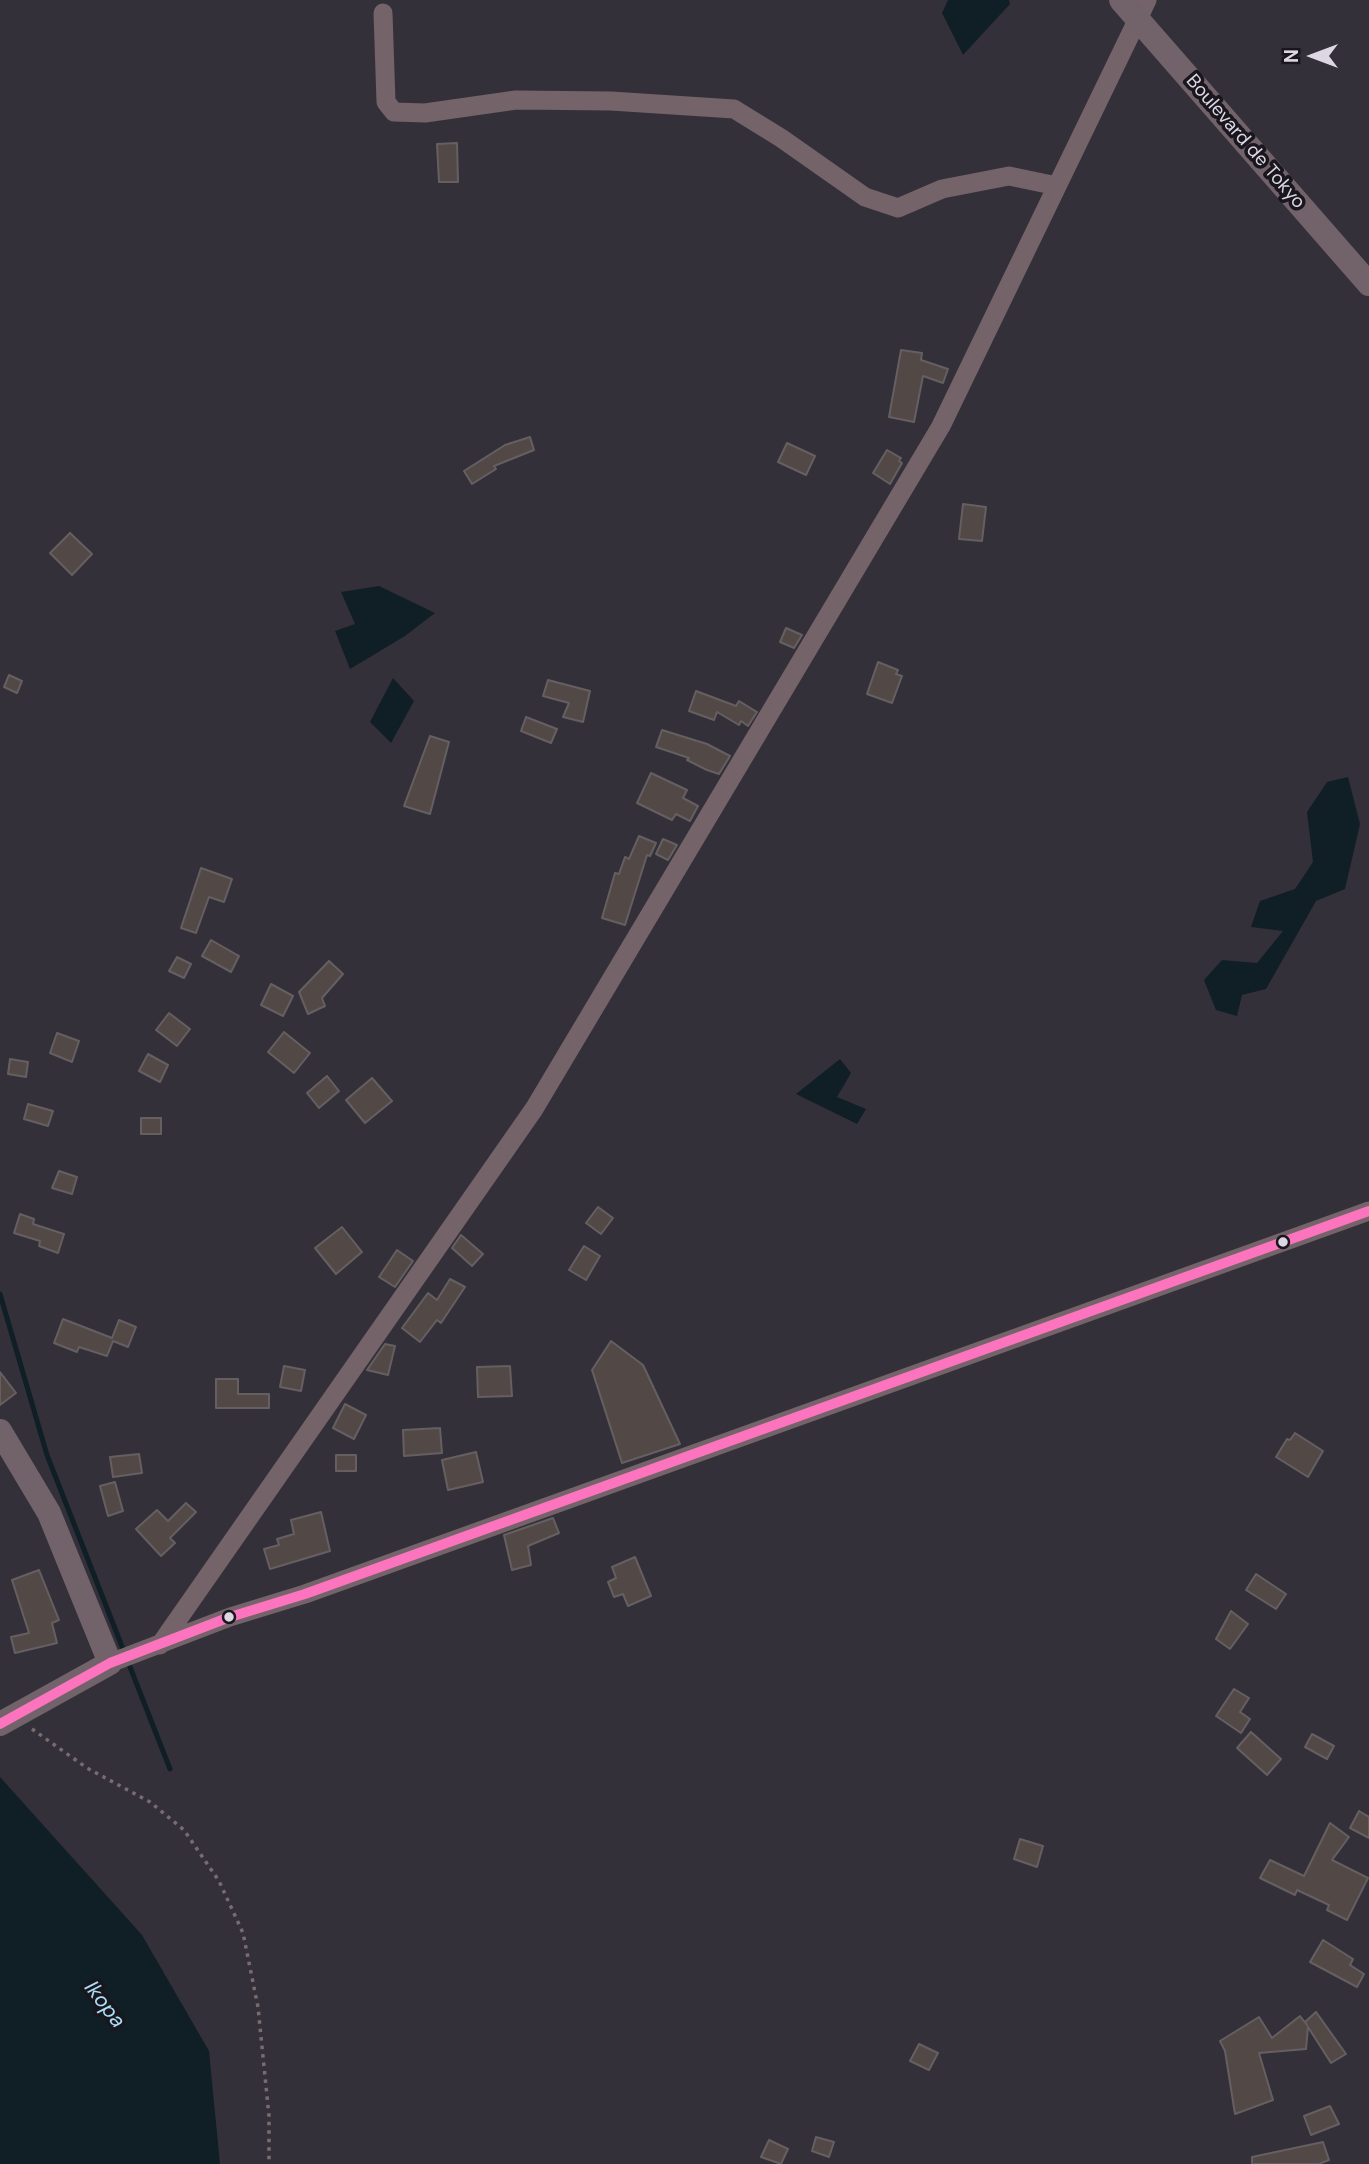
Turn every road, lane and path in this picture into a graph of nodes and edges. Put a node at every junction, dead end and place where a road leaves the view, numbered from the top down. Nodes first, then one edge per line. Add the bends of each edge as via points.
1 (1135, 6) edge
2 (383, 13) dead end
3 (1057, 186) junction
4 (1369, 284) edge
5 (1369, 1211) edge
6 (0, 1431) edge
7 (160, 1645) junction
8 (110, 1663) junction
9 (8, 1721) edge
10 (270, 2164) edge

1 - 3 street
1 - 4 main road, Boulevard de Tokyo
2 - 3 street via 386,102 394,112 425,113 516,100 734,109 865,197 898,208 942,189 1009,176
3 - 7 street via 941,426 534,1109
5 - 7 street
6 - 8 main road via 49,1513
7 - 8 street
8 - 9 main road
9 - 10 path via 150,1802 184,1830 219,1881 243,1933 258,2007 270,2116

